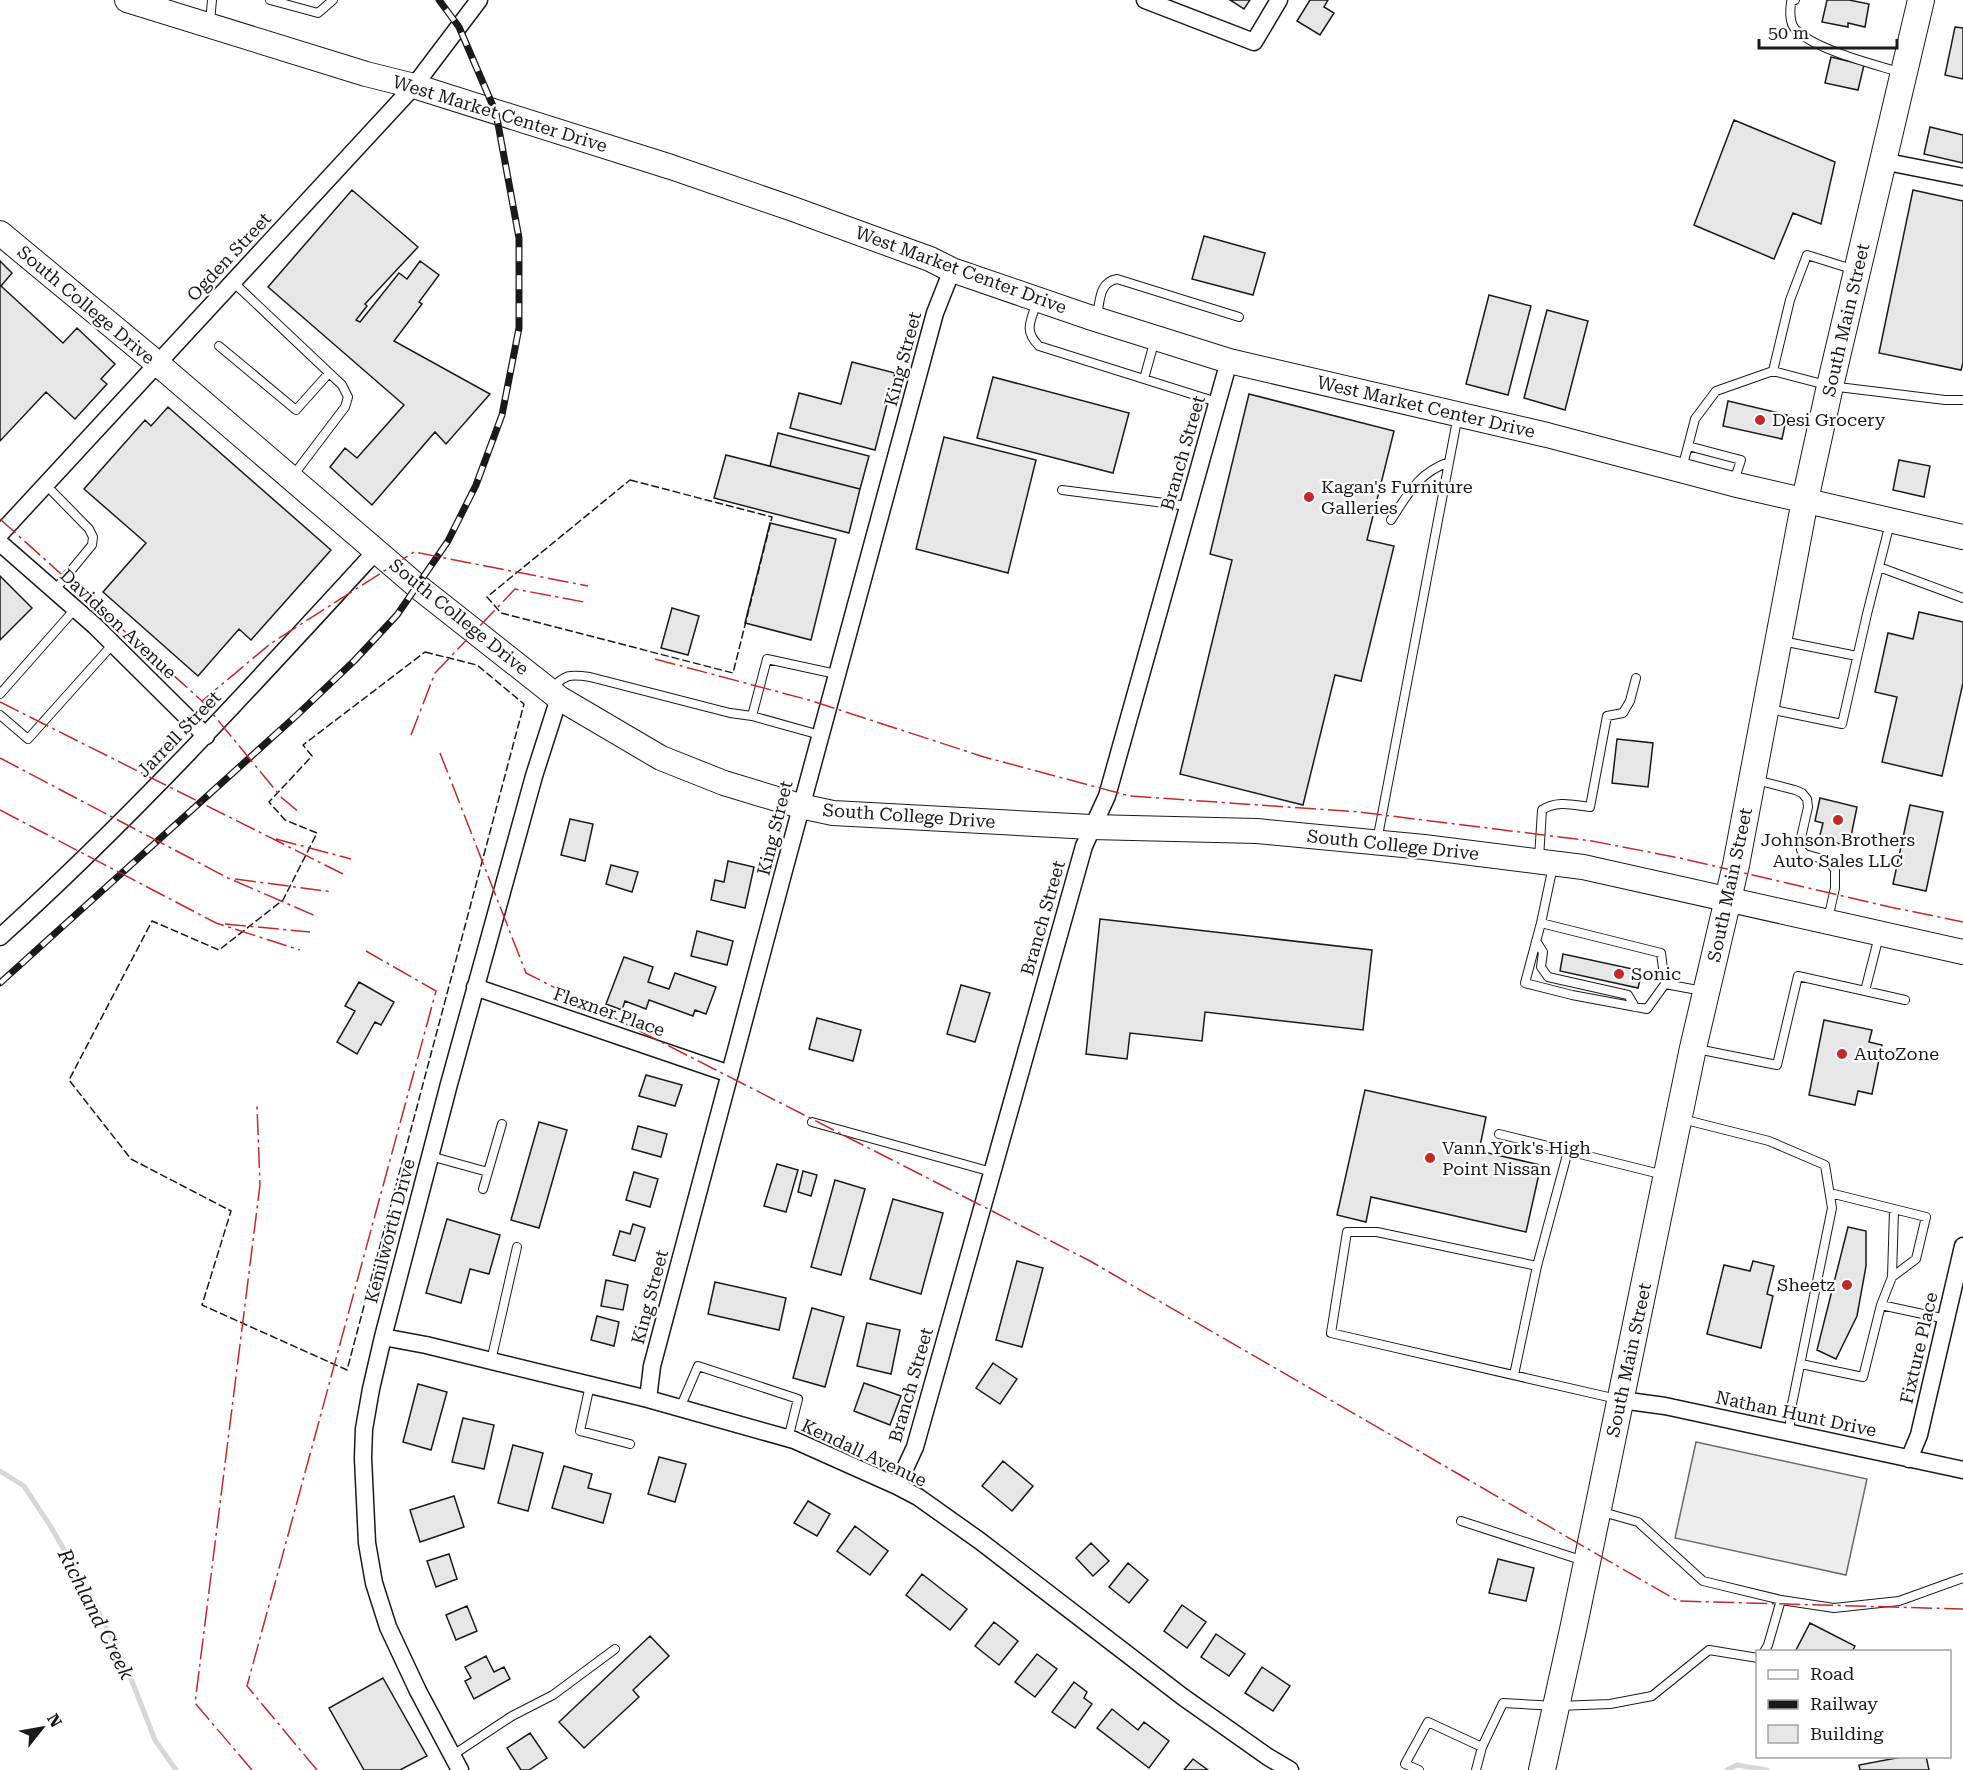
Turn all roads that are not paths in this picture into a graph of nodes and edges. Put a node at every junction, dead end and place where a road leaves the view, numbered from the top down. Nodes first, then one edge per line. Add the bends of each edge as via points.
1 (127, 0) edge
2 (212, 0) edge
3 (270, 0) edge
4 (333, 0) edge
5 (479, 0) edge
6 (1144, 0) edge
7 (1279, 0) edge
8 (1795, 0) edge
9 (1921, 0) edge
10 (209, 25) junction
11 (1903, 73) junction
12 (414, 86) junction
13 (1882, 161) junction
14 (1963, 177) edge
15 (0, 232) edge
16 (952, 270) junction
17 (1858, 271) junction
18 (233, 282) junction
19 (1037, 299) junction
20 (1239, 317) dead end
21 (1096, 319) junction
22 (1155, 338) junction
23 (219, 346) dead end
24 (1229, 361) junction
25 (158, 364) junction
26 (1773, 371) junction
27 (329, 373) junction
28 (1144, 379) junction
29 (1830, 386) junction
30 (1963, 400) edge
31 (1217, 402) junction
32 (1458, 414) junction
33 (1688, 446) junction
34 (1449, 462) junction
35 (1681, 471) junction
36 (291, 478) junction
37 (1733, 484) junction
38 (46, 485) junction
39 (1062, 490) dead end
40 (1805, 500) junction
41 (1188, 506) junction
42 (1391, 520) dead end
43 (1891, 520) junction
44 (0, 534) edge
45 (1963, 537) edge
46 (0, 543) edge
47 (377, 550) junction
48 (1879, 567) junction
49 (54, 591) junction
50 (1963, 598) edge
51 (75, 609) junction
52 (1779, 640) junction
53 (113, 644) junction
54 (1857, 656) junction
55 (836, 674) junction
56 (1636, 678) dead end
57 (0, 694) edge
58 (554, 694) junction
59 (1766, 709) junction
60 (0, 715) edge
61 (752, 716) junction
62 (820, 735) junction
63 (206, 736) junction
64 (1752, 779) junction
65 (800, 806) junction
66 (1091, 828) junction
67 (1376, 843) junction
68 (1546, 862) junction
69 (1727, 901) junction
70 (1828, 921) junction
71 (1541, 923) junction
72 (1880, 933) junction
73 (0, 937) edge
74 (1536, 941) junction
75 (1963, 952) edge
76 (1665, 984) junction
77 (475, 987) junction
78 (1865, 991) junction
79 (1706, 992) junction
80 (1905, 1000) dead end
81 (1635, 1007) junction
82 (1693, 1048) junction
83 (730, 1074) junction
84 (1678, 1118) junction
85 (812, 1122) dead end
86 (502, 1124) dead end
87 (1499, 1134) dead end
88 (1568, 1151) junction
89 (430, 1156) junction
90 (488, 1172) junction
91 (992, 1172) junction
92 (1667, 1175) junction
93 (483, 1189) dead end
94 (1830, 1193) junction
95 (1894, 1210) junction
96 (1963, 1246) edge
97 (517, 1247) dead end
98 (1537, 1266) junction
99 (1892, 1277) junction
100 (1881, 1305) junction
101 (1946, 1319) junction
102 (383, 1337) junction
103 (491, 1361) junction
104 (1801, 1364) junction
105 (1514, 1375) junction
106 (590, 1385) junction
107 (648, 1399) junction
108 (1621, 1400) junction
109 (680, 1408) junction
110 (1789, 1433) junction
111 (788, 1439) junction
112 (630, 1444) dead end
113 (1910, 1459) junction
114 (1963, 1470) edge
115 (897, 1486) junction
116 (1598, 1511) junction
117 (1461, 1521) dead end
118 (1587, 1562) junction
119 (1963, 1578) edge
120 (1780, 1600) junction
121 (615, 1649) dead end
122 (1765, 1650) edge
123 (1756, 1658) edge
124 (1557, 1706) junction
125 (1482, 1747) junction
126 (457, 1763) edge
127 (1290, 1770) edge
128 (1419, 1770) edge
129 (1476, 1770) edge
130 (1542, 1770) edge

1 - 10 main road, West Market Center Drive
2 - 10 lane
3 - 4 lane via 318,13
5 - 12 street, Ogden Street
6 - 7 street via 1254,42
8 - 11 lane via 1791,2 1790,13 1794,27 1807,38
9 - 11 main road, South Main Street
10 - 12 main road, West Market Center Drive
11 - 13 main road, South Main Street
12 - 16 main road, West Market Center Drive via 671,167
12 - 18 street, Ogden Street
13 - 14 street
13 - 17 main road, South Main Street
15 - 25 main road, South College Drive
16 - 19 main road, West Market Center Drive
16 - 55 street, King Street via 935,313
17 - 26 lane via 1807,255 1790,300
17 - 29 main road, South Main Street
18 - 25 street, Ogden Street
18 - 27 lane
19 - 21 main road, West Market Center Drive
19 - 28 lane via 1029,329 1030,338 1039,346
20 - 21 lane via 1117,279 1103,286
21 - 22 main road, West Market Center Drive
22 - 24 main road, West Market Center Drive
22 - 28 lane
23 - 27 lane via 296,410
24 - 31 street, Branch Street
24 - 32 main road, West Market Center Drive
25 - 36 main road, South College Drive
25 - 38 street, Ogden Street
26 - 29 lane
26 - 33 lane via 1716,391 1695,418
27 - 36 lane via 348,397 345,406
28 - 31 lane
29 - 30 lane
29 - 40 main road, South Main Street
31 - 41 street, Branch Street
32 - 34 lane
32 - 35 main road, West Market Center Drive
33 - 35 lane
33 - 37 lane via 1741,460
34 - 42 lane via 1416,482
34 - 67 lane
35 - 37 main road, West Market Center Drive
36 - 47 main road, South College Drive
37 - 40 main road, West Market Center Drive
38 - 44 street, Ogden Street
38 - 49 lane via 93,537 92,545
39 - 41 lane
40 - 43 main road, West Market Center Drive
40 - 52 main road, South Main Street
41 - 66 street, Branch Street via 1107,796
43 - 45 main road, West Market Center Drive
43 - 48 lane
46 - 49 street, Davidson Avenue
47 - 58 main road, South College Drive
47 - 63 street, Jarrell Street
48 - 50 lane
48 - 54 lane
49 - 51 street, Davidson Avenue
51 - 53 street, Davidson Avenue
51 - 57 lane
52 - 54 lane
52 - 59 main road, South Main Street
53 - 60 lane via 28,739
53 - 63 street, Davidson Avenue
54 - 59 lane via 1842,724
55 - 61 lane via 767,659
55 - 62 street, King Street
56 - 68 lane via 1623,713 1607,716 1590,807 1559,803 1542,810
58 - 61 lane via 560,679 572,675 590,677
58 - 65 main road, South College Drive via 661,758 724,783
58 - 77 street, Kenilworth Drive
59 - 64 main road, South Main Street
61 - 62 lane
62 - 65 street, King Street
63 - 73 street, Jarrell Street
64 - 69 main road, South Main Street
64 - 70 lane via 1795,790 1807,799 1801,850 1829,861 1835,870
65 - 66 main road, South College Drive via 833,813
65 - 83 street, King Street
66 - 67 main road, South College Drive via 1257,831
66 - 91 street, Branch Street
67 - 68 main road, South College Drive
68 - 69 main road, South College Drive
68 - 71 lane
69 - 70 main road, South College Drive
69 - 79 main road, South Main Street
70 - 72 main road, South College Drive
71 - 74 lane
71 - 76 lane via 1661,953
72 - 75 main road, South College Drive
72 - 78 lane
74 - 81 lane via 1543,952 1541,967 1548,977 1628,995
74 - 81 lane via 1525,982
76 - 79 lane
76 - 81 lane via 1647,1010
77 - 83 street, Flexner Place
77 - 89 street, Kenilworth Drive
78 - 80 lane
78 - 82 lane via 1798,976 1777,1065
79 - 82 main road, South Main Street
82 - 84 main road, South Main Street
83 - 107 street, King Street via 652,1366
84 - 92 main road, South Main Street
84 - 94 lane via 1769,1141 1825,1165
85 - 91 lane
86 - 90 lane
87 - 88 lane
88 - 92 lane
88 - 98 lane
89 - 90 lane
89 - 102 street, Kenilworth Drive
90 - 93 lane
91 - 115 street, Branch Street via 915,1447
92 - 108 main road, South Main Street
94 - 95 lane
94 - 104 lane via 1832,1208
95 - 99 lane
95 - 99 lane via 1926,1217 1916,1259
96 - 101 street, Fixture Place
97 - 103 lane
98 - 105 lane
98 - 105 lane via 1377,1232 1347,1232 1331,1332
99 - 100 lane
100 - 101 lane
100 - 104 lane via 1863,1377
101 - 113 street, Fixture Place
102 - 103 street, Kendall Avenue
102 - 126 street, Kenilworth Drive via 363,1448 374,1583 388,1627
103 - 106 street, Kendall Avenue
104 - 110 lane
105 - 108 lane
106 - 107 street, Kendall Avenue
106 - 112 lane via 580,1431
107 - 109 street, Kendall Avenue
108 - 110 street, Nathan Hunt Drive
108 - 116 main road, South Main Street
109 - 111 street, Kendall Avenue
109 - 111 lane via 698,1366 798,1399
110 - 113 street, Nathan Hunt Drive
111 - 115 street, Kendall Avenue
113 - 114 street, Nathan Hunt Drive
115 - 127 street, Kendall Avenue via 980,1541 1183,1697
116 - 118 main road, South Main Street
116 - 120 lane via 1638,1522 1703,1581
117 - 118 lane
118 - 124 main road, South Main Street
119 - 120 lane via 1899,1601 1834,1608
120 - 122 lane
121 - 126 lane via 552,1695 503,1722
123 - 124 lane via 1709,1650 1652,1696 1610,1704
124 - 125 lane via 1503,1703
124 - 130 main road, South Main Street
125 - 128 lane via 1428,1722 1405,1764
125 - 129 lane

